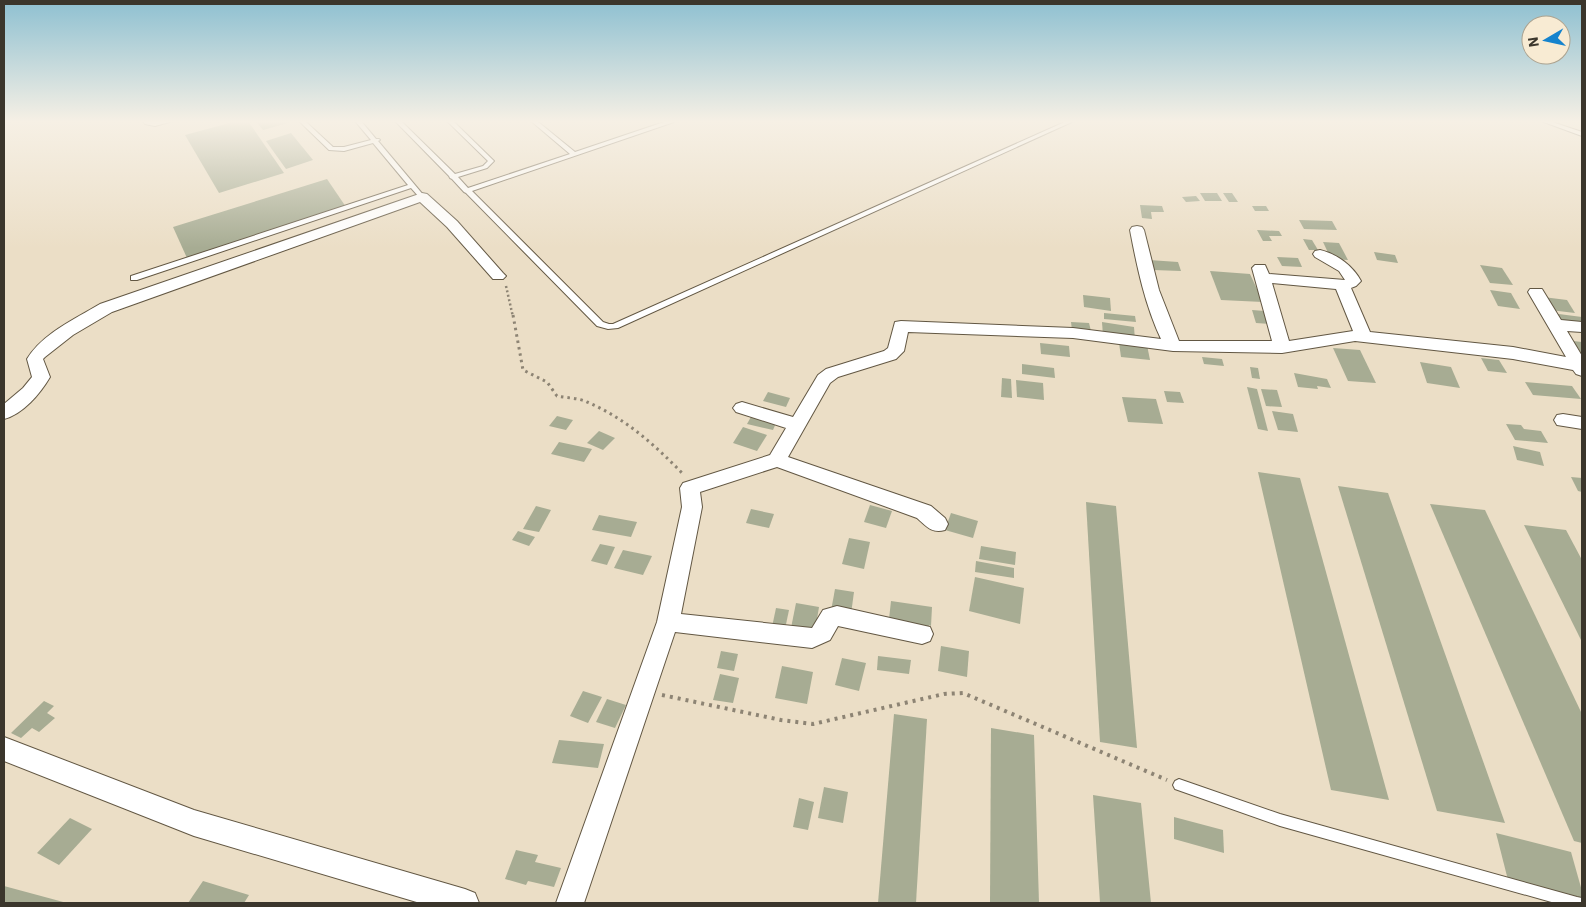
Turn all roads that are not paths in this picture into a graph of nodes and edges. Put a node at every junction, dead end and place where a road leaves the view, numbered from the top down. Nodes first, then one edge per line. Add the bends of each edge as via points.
1 (396, 163) edge
2 (439, 163) edge
3 (489, 163) edge
4 (547, 163) edge
5 (977, 163) edge
6 (452, 177) junction
7 (413, 185) junction
8 (466, 191) junction
9 (422, 197) junction
10 (1137, 230) dead end
11 (1320, 254) dead end
12 (498, 276) road end
13 (134, 278) dead end
14 (1342, 285) junction
15 (1536, 292) dead end
16 (1555, 324) junction
17 (1582, 327) edge
18 (1363, 336) junction
19 (1173, 346) junction
20 (1282, 347) junction
21 (1581, 367) edge
22 (742, 408) dead end
23 (4, 413) edge
24 (1563, 420) dead end
25 (1582, 423) edge
26 (798, 425) junction
27 (777, 460) junction
28 (938, 524) dead end
29 (668, 622) junction
30 (922, 634) dead end
31 (4, 748) edge
32 (1179, 785) road end
33 (465, 903) edge
34 (570, 903) edge
35 (1577, 903) edge

1 - 7 lane
2 - 6 lane
3 - 6 lane
4 - 8 lane
5 - 8 lane via 608,327 600,324
6 - 8 lane
7 - 9 lane
7 - 13 lane
9 - 12 street via 452,224
9 - 23 street via 106,308 40,351 35,359 41,377 29,393
10 - 19 street via 1164,326
11 - 14 street via 1349,273 1352,284
14 - 18 street
14 - 20 street via 1262,273
15 - 16 street
16 - 17 street
16 - 21 street
18 - 20 street
18 - 21 street via 1512,352
19 - 20 street
19 - 26 street via 1073,334 901,326 896,350 890,355 832,373 824,379
22 - 26 street
24 - 25 street
26 - 27 street
27 - 28 street via 924,512
27 - 29 street via 690,488 692,507
29 - 30 street via 812,638 819,637 831,617 837,616
29 - 34 street
31 - 33 street via 194,823
32 - 35 lane via 1280,820

